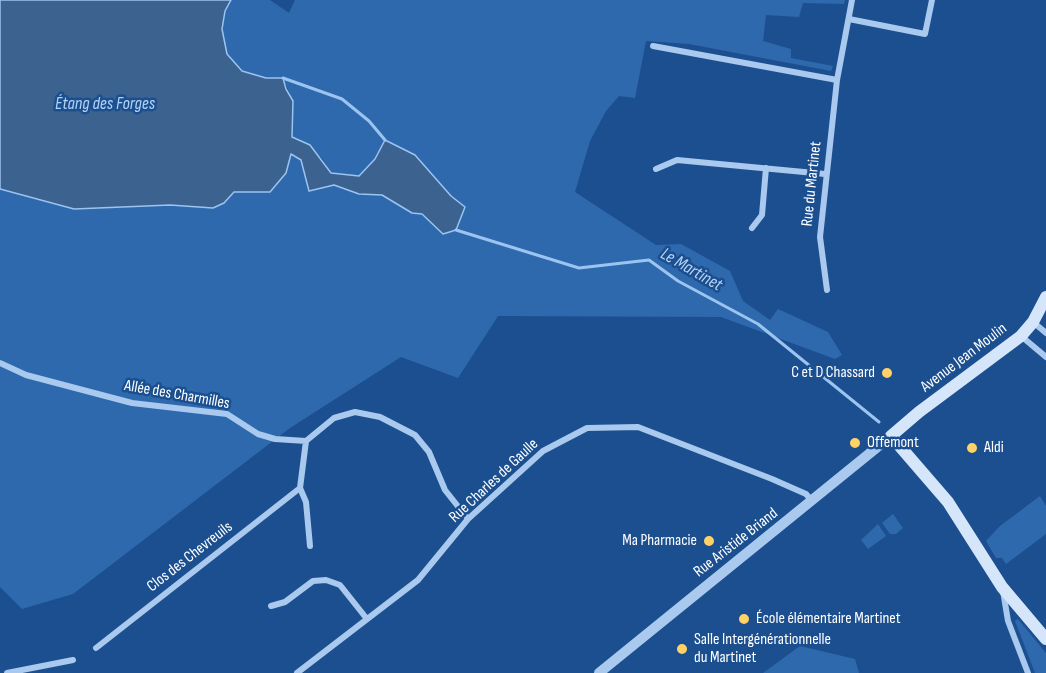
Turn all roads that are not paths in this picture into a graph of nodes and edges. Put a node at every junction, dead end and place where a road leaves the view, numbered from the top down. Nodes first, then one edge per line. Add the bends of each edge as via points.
1 (852, 0) edge
2 (932, 0) edge
3 (849, 19) junction
4 (653, 46) dead end
5 (837, 80) junction
6 (766, 168) junction
7 (656, 169) dead end
8 (825, 174) junction
9 (752, 228) dead end
10 (828, 290) dead end
11 (1046, 297) edge
12 (1033, 322) junction
13 (1046, 333) edge
14 (1021, 336) junction
15 (1046, 357) edge
16 (0, 363) edge
17 (891, 436) junction
18 (306, 441) junction
19 (300, 488) junction
20 (813, 501) junction
21 (468, 519) junction
22 (310, 546) dead end
23 (1002, 587) junction
24 (271, 606) dead end
25 (367, 620) junction
26 (1046, 639) edge
27 (96, 648) dead end
28 (73, 660) dead end
29 (0, 669) edge
30 (7, 673) edge
31 (297, 673) edge
32 (599, 673) edge
33 (1028, 673) edge

1 - 3 street, Rue du Martinet
2 - 3 street via 925,34
3 - 5 street, Rue du Martinet
4 - 5 street
5 - 8 street, Rue du Martinet
6 - 7 street via 677,160
6 - 8 street
6 - 9 street via 762,215
8 - 10 street, Rue du Martinet via 820,237
11 - 12 main road, Avenue Jean Moulin
12 - 13 street
12 - 14 main road, Avenue Jean Moulin
14 - 15 street
14 - 17 main road, Avenue Jean Moulin
16 - 18 street, Allée des Charmilles via 26,375 132,403 227,414 258,434
17 - 20 street, Rue Aristide Briand
17 - 23 main road via 946,500
18 - 19 street
18 - 21 street via 333,418 355,412 380,417 415,435 429,452 445,490
19 - 22 street via 306,502
19 - 27 street, Clos des Chevreuils
20 - 21 street, Rue Charles de Gaulle via 772,479 638,427 587,428 543,451
20 - 32 street, Rue Aristide Briand
21 - 25 street, Rue Charles de Gaulle via 417,580
23 - 26 main road
23 - 33 street via 1008,621
24 - 25 street via 285,602 313,581 326,580 340,585
25 - 31 street, Rue Charles de Gaulle
28 - 30 street
29 - 30 street

